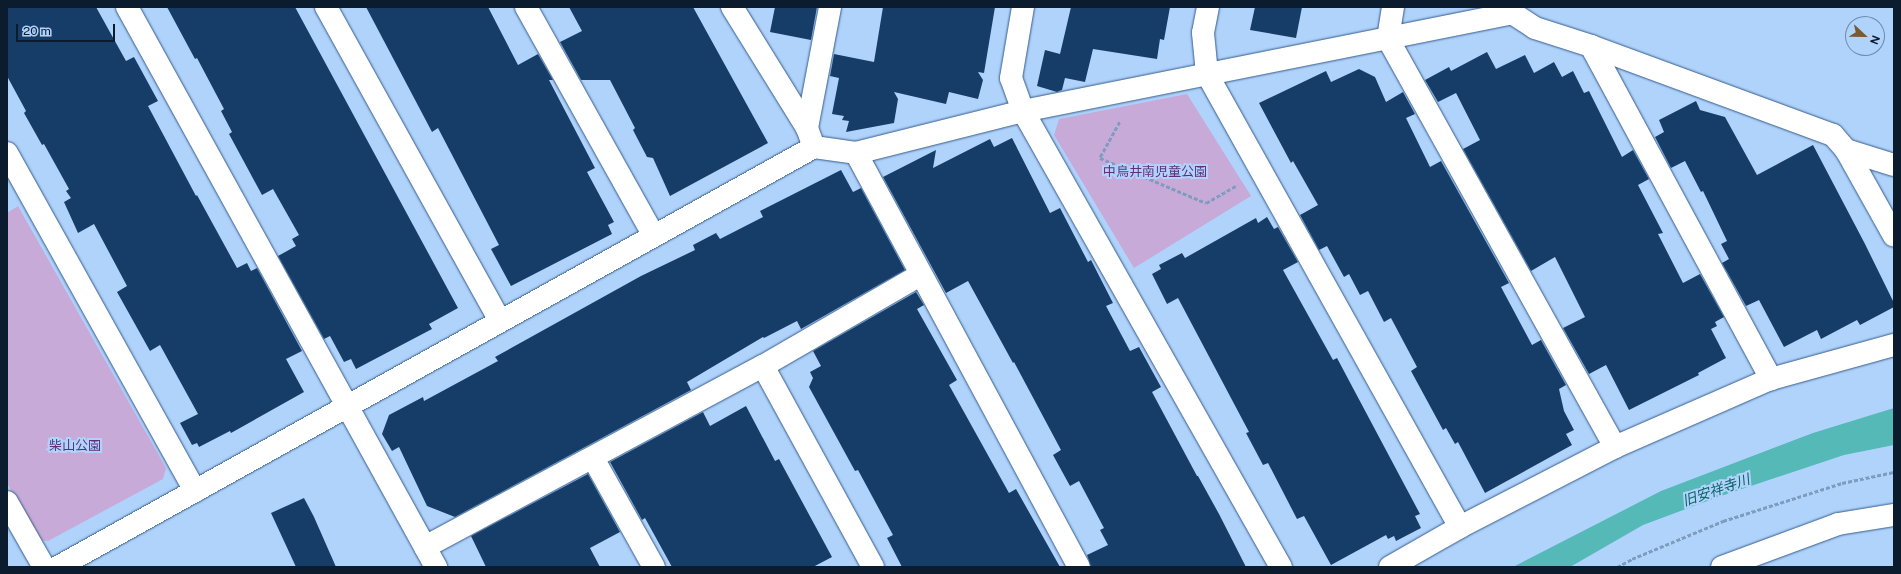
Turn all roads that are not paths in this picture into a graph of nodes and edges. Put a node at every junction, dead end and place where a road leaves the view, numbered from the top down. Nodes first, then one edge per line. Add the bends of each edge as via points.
1 (127, 7) edge
2 (326, 7) edge
3 (526, 7) edge
4 (732, 7) edge
5 (830, 7) edge
6 (1023, 7) edge
7 (1208, 7) edge
8 (1393, 7) edge
9 (1513, 10) edge
10 (1388, 39) junction
11 (1591, 46) junction
12 (1207, 74) junction
13 (1023, 111) junction
14 (810, 138) junction
15 (1846, 150) junction
16 (7, 153) edge
17 (856, 153) junction
18 (1894, 165) edge
19 (654, 236) junction
20 (1894, 236) edge
21 (920, 275) junction
22 (500, 321) junction
23 (1894, 346) edge
24 (763, 366) junction
25 (1771, 379) junction
26 (348, 406) junction
27 (1615, 447) junction
28 (593, 458) junction
29 (195, 490) junction
30 (7, 502) edge
31 (1894, 515) edge
32 (1460, 528) junction
33 (425, 547) junction
34 (44, 567) edge
35 (58, 567) edge
36 (436, 567) edge
37 (654, 567) edge
38 (873, 567) edge
39 (1079, 567) edge
40 (1281, 567) edge
41 (1390, 567) edge
42 (1722, 567) edge

1 - 26 street
2 - 22 street
3 - 19 street
4 - 14 street
5 - 14 street
6 - 13 street via 1011,78
7 - 12 street via 1203,33
8 - 10 street
9 - 10 street
9 - 11 street via 1535,28
10 - 12 street
10 - 27 street
11 - 15 street via 1833,135
11 - 25 street
12 - 13 street
12 - 32 street
13 - 17 street
13 - 40 street
14 - 17 street
14 - 19 street
15 - 18 street
15 - 20 street
16 - 29 street
17 - 21 street
19 - 22 street
21 - 24 street
21 - 39 street
22 - 26 street
23 - 25 street
24 - 28 street
24 - 38 street
25 - 27 street
26 - 29 street
26 - 33 street
27 - 32 street
28 - 33 street
28 - 37 street
29 - 35 street
30 - 34 street
31 - 42 street via 1838,524
32 - 41 street
33 - 36 street

